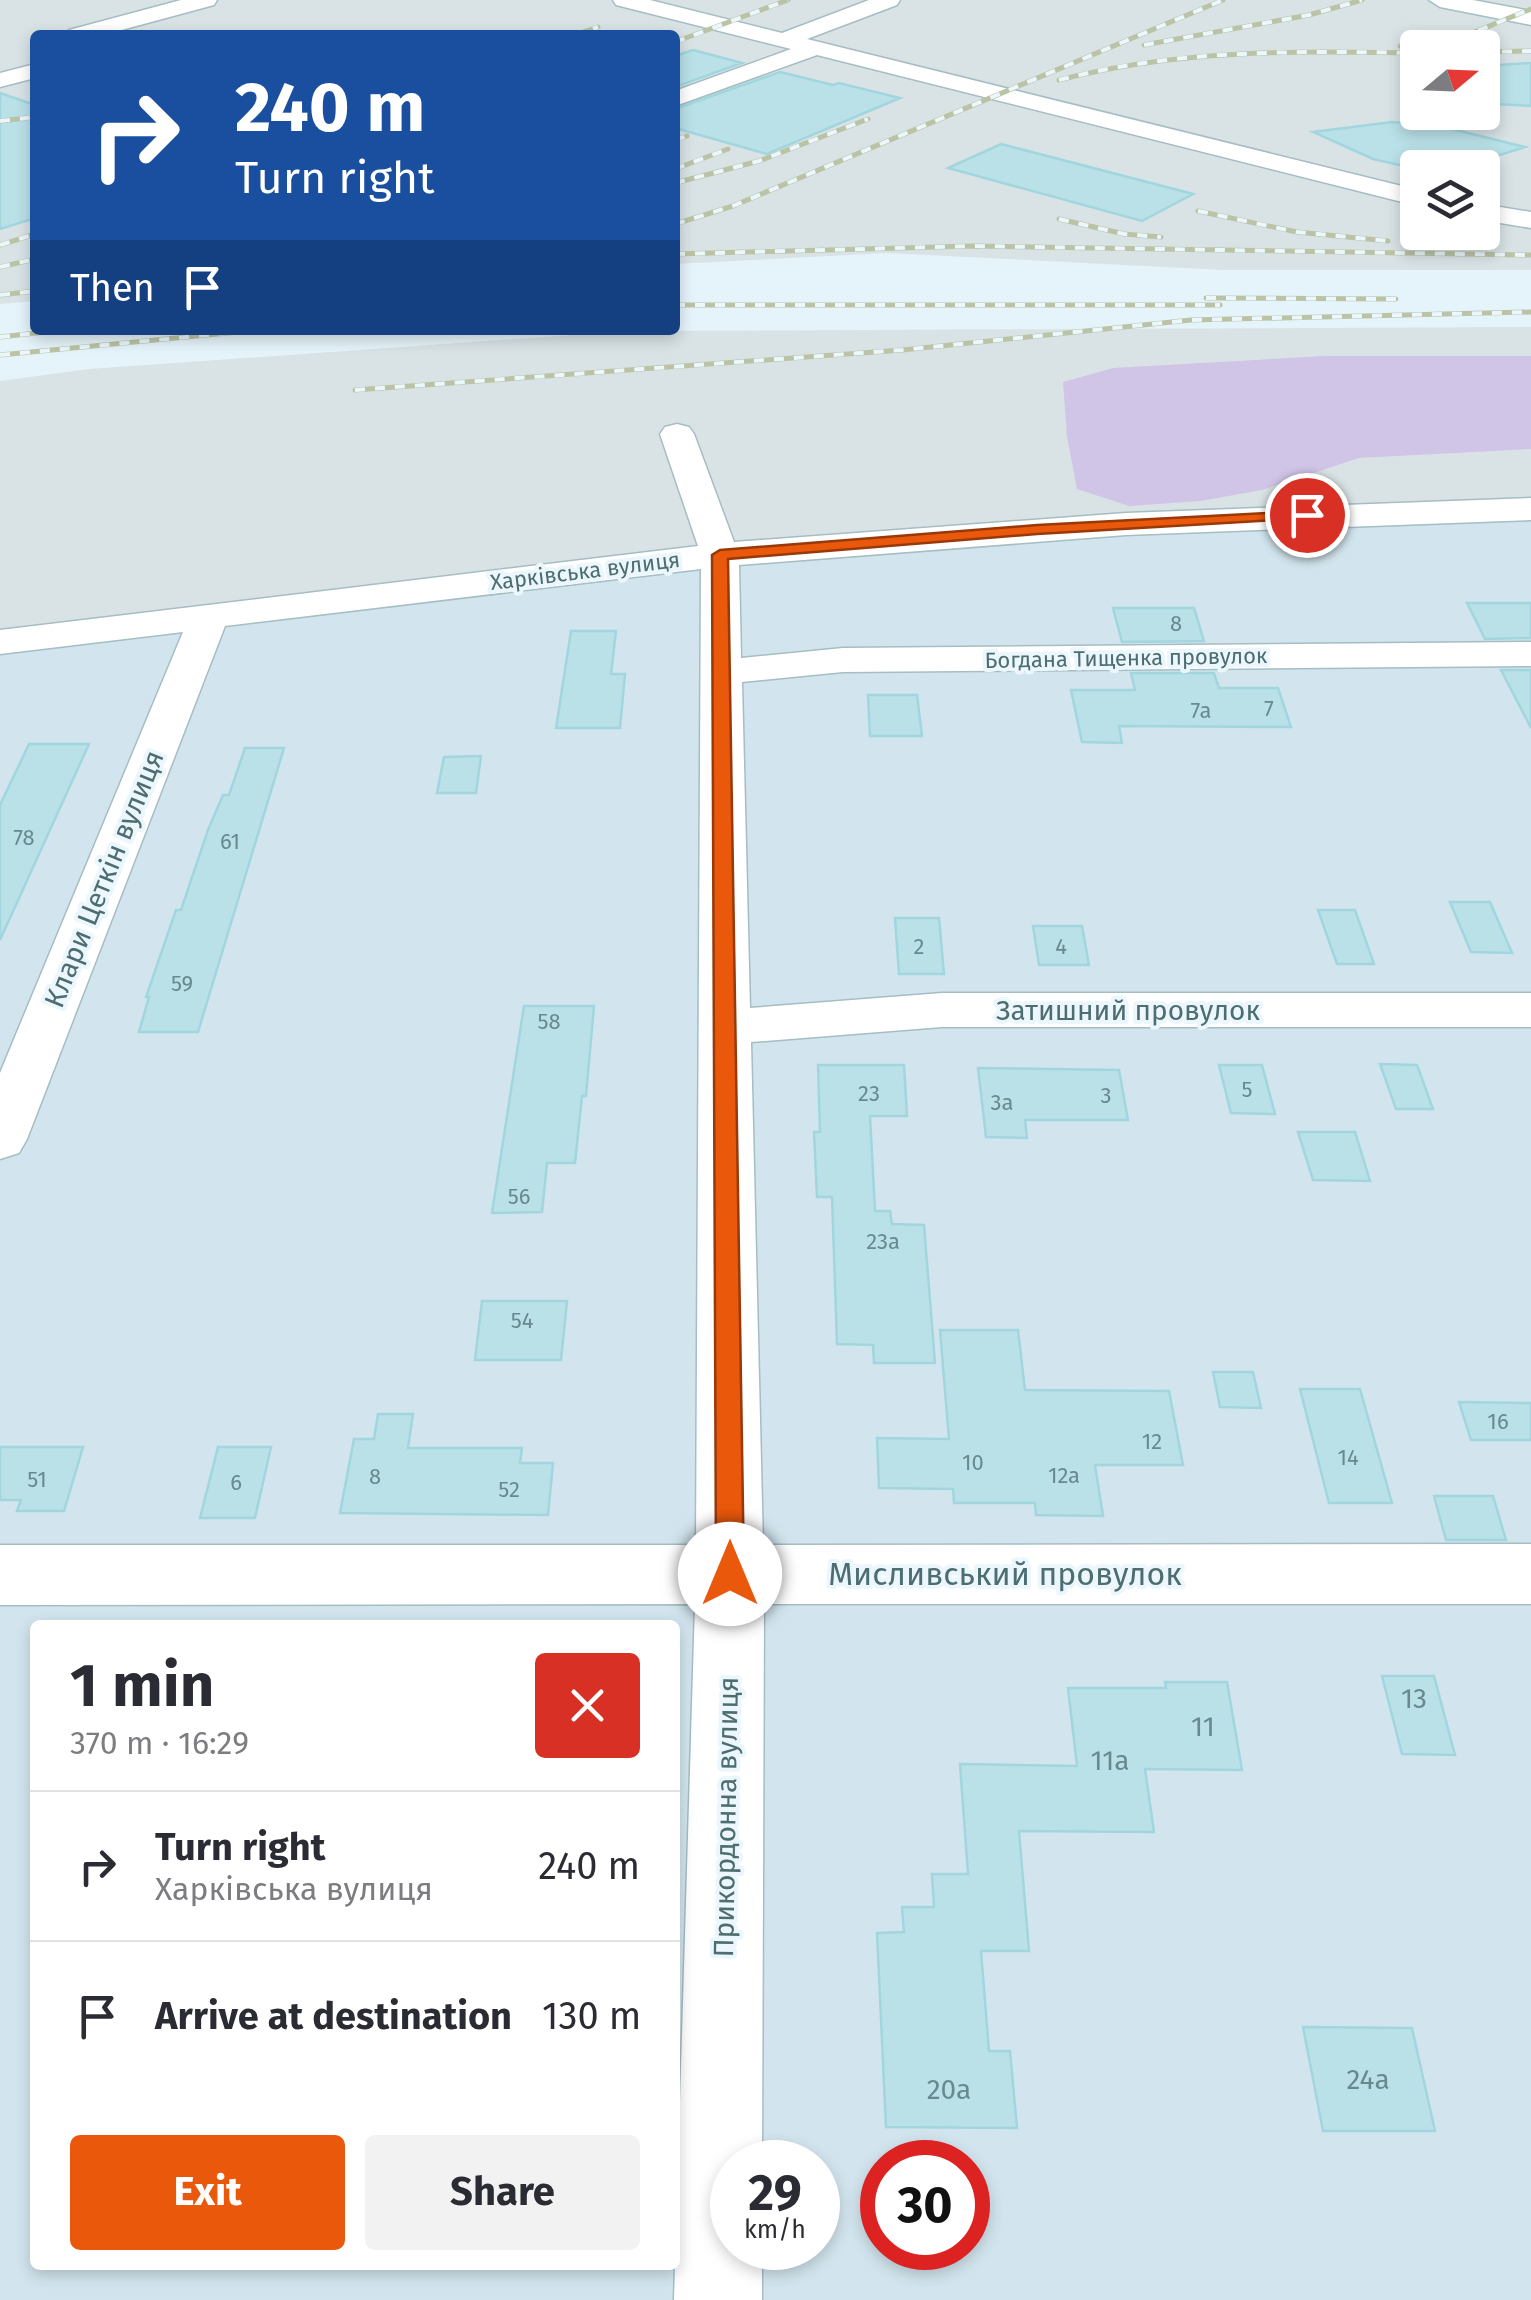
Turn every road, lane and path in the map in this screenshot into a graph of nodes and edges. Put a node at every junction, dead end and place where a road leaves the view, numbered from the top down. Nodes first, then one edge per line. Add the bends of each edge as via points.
1 (206, 0) edge
2 (624, 0) edge
3 (889, 0) edge
4 (1440, 0) edge
5 (1531, 18) edge
6 (119, 30) edge
7 (783, 40) junction
8 (814, 48) junction
9 (30, 50) edge
10 (30, 70) edge
11 (1, 72) edge
12 (30, 88) edge
13 (680, 97) edge
14 (1400, 194) edge
15 (1500, 215) edge
16 (1384, 220) dead end
17 (1400, 220) edge
18 (1531, 220) edge
19 (677, 434) dead end
20 (1531, 509) edge
21 (720, 555) junction
22 (208, 618) junction
23 (0, 642) edge
24 (1531, 654) edge
25 (721, 672) junction
26 (1531, 1010) edge
27 (725, 1027) junction
28 (0, 1139) edge
29 (730, 1574) junction
30 (1531, 1574) edge
31 (0, 1576) edge
32 (718, 2300) edge

1 - 6 street
2 - 7 street
3 - 7 street
4 - 5 street
7 - 8 street
8 - 13 street
8 - 14 street
9 - 11 street
10 - 11 street
11 - 12 street
15 - 18 street
16 - 17 street
19 - 21 street, Прикордонна вулиця
20 - 21 street, Харківська вулиця via 1037,530
21 - 22 street, Харківська вулиця
21 - 25 street, Прикордонна вулиця
22 - 23 street, Харківська вулиця
22 - 28 street, Клари Цеткін вулиця
24 - 25 street, Богдана Тищенка провулок via 843,660
25 - 27 street, Прикордонна вулиця
26 - 27 street, Затишний провулок via 942,1010
27 - 29 street, Прикордонна вулиця
29 - 30 street, Мисливський провулок
29 - 31 street, Мисливський провулок
29 - 32 street, Прикордонна вулиця

